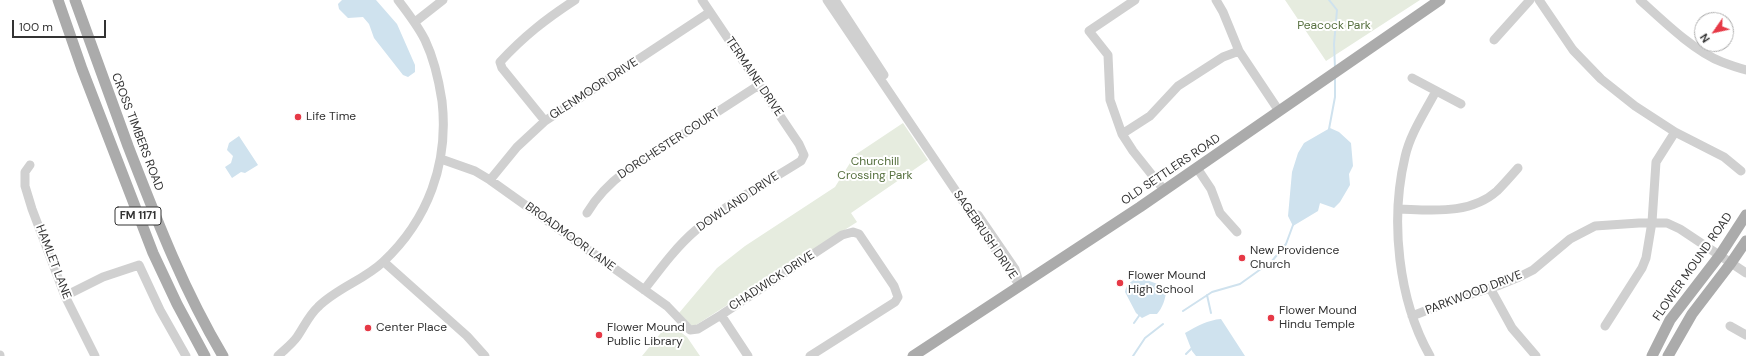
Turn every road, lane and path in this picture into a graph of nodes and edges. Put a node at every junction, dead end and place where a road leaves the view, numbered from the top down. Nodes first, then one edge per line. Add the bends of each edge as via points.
1 (58, 0) edge
2 (75, 0) edge
3 (398, 0) edge
4 (443, 0) edge
5 (575, 0) edge
6 (702, 0) edge
7 (827, 0) edge
8 (835, 0) edge
9 (1135, 0) edge
10 (1216, 0) edge
11 (1440, 0) edge
12 (1530, 0) edge
13 (1539, 0) edge
14 (1640, 0) edge
15 (710, 12) junction
16 (415, 22) junction
17 (1494, 40) dead end
18 (1239, 51) junction
19 (1746, 70) edge
20 (879, 72) junction
21 (1412, 78) dead end
22 (759, 85) junction
23 (1436, 91) junction
24 (1461, 104) dead end
25 (1279, 111) junction
26 (545, 121) junction
27 (1675, 132) junction
28 (1122, 134) junction
29 (124, 136) junction
30 (111, 140) junction
31 (804, 154) joint
32 (441, 159) junction
33 (30, 165) dead end
34 (1197, 168) junction
35 (1518, 168) dead end
36 (1741, 171) dead end
37 (490, 180) junction
38 (1164, 190) junction
39 (1399, 209) junction
40 (587, 213) dead end
41 (1746, 215) edge
42 (1652, 222) junction
43 (1237, 232) dead end
44 (1746, 240) edge
45 (1720, 255) junction
46 (384, 262) junction
47 (1731, 263) junction
48 (1746, 273) edge
49 (1020, 286) junction
50 (1490, 288) junction
51 (644, 290) junction
52 (65, 296) junction
53 (721, 315) junction
54 (1412, 316) junction
55 (1605, 326) dead end
56 (1730, 326) dead end
57 (690, 330) joint
58 (1746, 336) edge
59 (95, 356) edge
60 (186, 356) edge
61 (205, 356) edge
62 (223, 356) edge
63 (278, 356) edge
64 (485, 356) edge
65 (748, 356) edge
66 (810, 356) edge
67 (913, 356) edge
68 (1430, 356) edge
69 (1536, 356) edge
70 (1652, 356) edge
71 (1668, 356) edge

1 - 30 main road, FM 1171
2 - 29 main road, CROSS TIMBERS ROAD / FM 1171
3 - 16 street
4 - 16 street
5 - 26 street via 545,20 500,62 502,68
6 - 15 street, TERMAINE DRIVE
7 - 20 street, SAGEBRUSH DRIVE
8 - 20 street, SAGEBRUSH DRIVE
9 - 28 street via 1089,31 1108,55 1110,100
10 - 18 street
11 - 25 main road, OLD SETTLERS ROAD
12 - 17 street
13 - 27 street via 1573,50 1601,79 1635,106
14 - 19 street via 1675,32 1699,49 1721,62
15 - 22 street, TERMAINE DRIVE
15 - 26 street, GLENMOOR DRIVE
16 - 32 street via 426,42 440,85 444,137
18 - 25 street
18 - 28 street via 1223,57 1178,86 1150,116
20 - 49 street, SAGEBRUSH DRIVE via 1015,269
21 - 23 street
22 - 31 street, TERMAINE DRIVE
22 - 40 street, DORCHESTER COURT via 626,171 595,199
23 - 24 street
23 - 39 street via 1405,157
25 - 34 main road, OLD SETTLERS ROAD
26 - 37 street, GLENMOOR DRIVE via 517,147
27 - 36 street via 1724,157
27 - 42 street via 1656,162
28 - 38 street
29 - 30 main road
29 - 62 main road, CROSS TIMBERS ROAD / FM 1171 via 180,276
30 - 61 main road, FM 1171 via 153,253
31 - 51 street, DOWLAND DRIVE via 801,161 696,230
32 - 37 street, BROADMOOR LANE via 475,171
32 - 46 street via 426,205 402,242
33 - 52 street, HAMLET LANE via 25,172 25,186
34 - 38 main road, OLD SETTLERS ROAD
34 - 43 street via 1211,189 1220,213
35 - 39 street via 1496,192 1476,204 1453,210
37 - 51 street, BROADMOOR LANE
38 - 49 main road, OLD SETTLERS ROAD
39 - 54 street via 1400,260
41 - 45 main road, FLOWER MOUND ROAD
42 - 45 street, PARKWOOD DRIVE via 1667,223 1680,229
42 - 50 street, PARKWOOD DRIVE via 1596,226 1570,239 1533,270
42 - 55 street via 1642,268
44 - 47 main road
45 - 47 street, PARKWOOD DRIVE
45 - 70 main road, FLOWER MOUND ROAD via 1670,320
46 - 63 street via 319,306 296,338
46 - 64 street via 467,336
47 - 48 street, PARKWOOD DRIVE
47 - 71 main road via 1692,314
49 - 67 main road, OLD SETTLERS ROAD
50 - 54 street, PARKWOOD DRIVE
50 - 69 street via 1512,328
51 - 57 street, BROADMOOR LANE via 677,314
52 - 59 street, HAMLET LANE
52 - 60 street via 103,277 139,265
53 - 57 street, CHADWICK DRIVE via 698,329
53 - 65 street
53 - 66 street, CHADWICK DRIVE via 842,235 853,232 859,234 894,286 898,297 895,302
54 - 68 street
56 - 58 street

